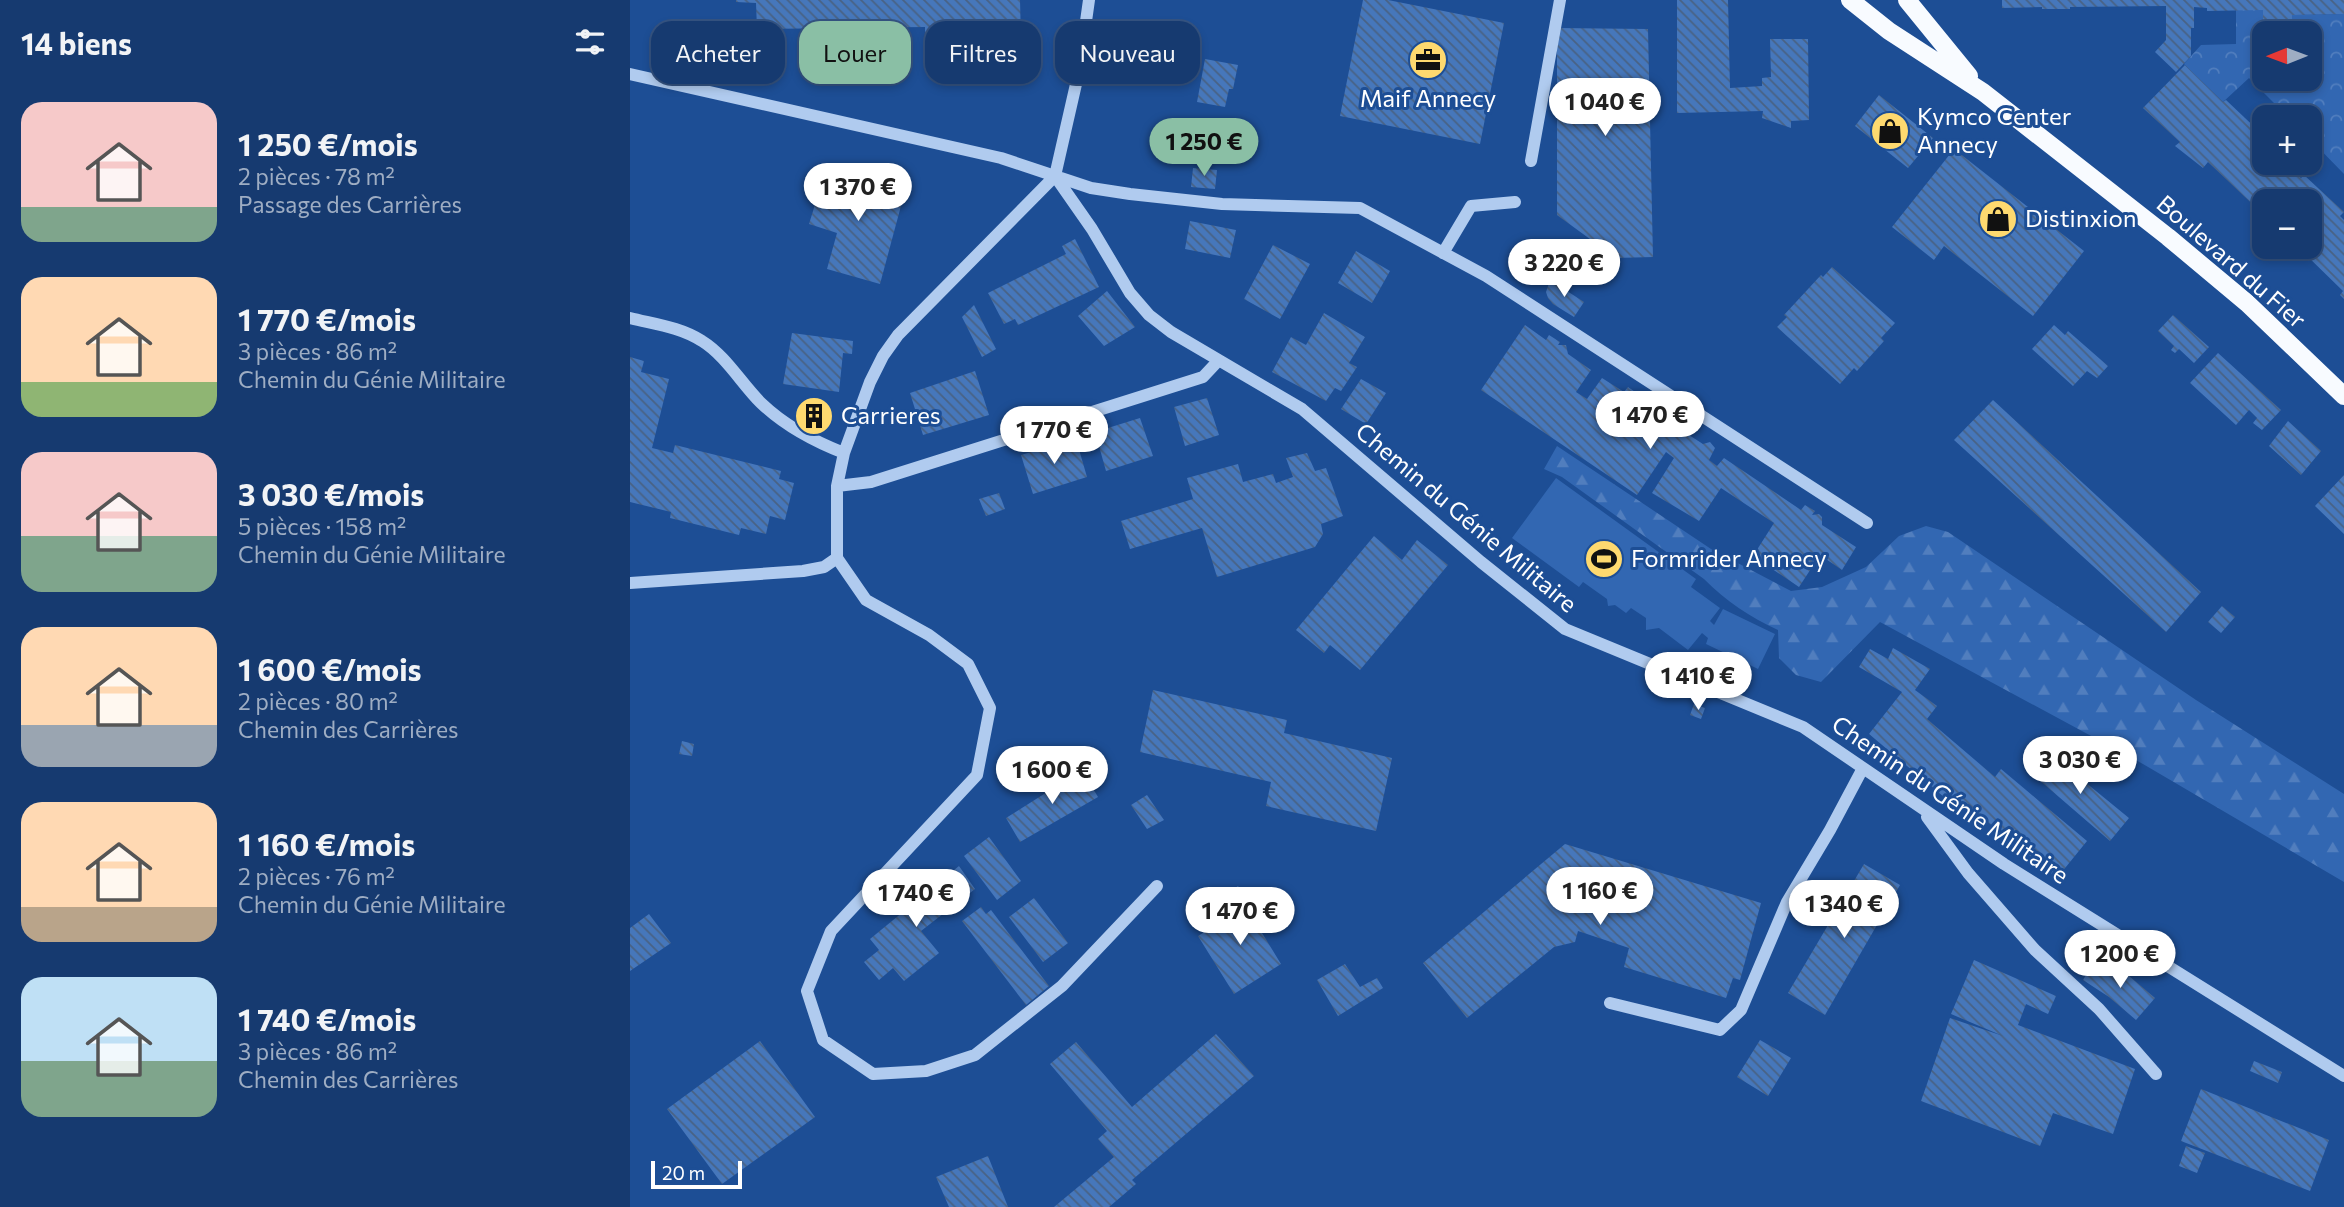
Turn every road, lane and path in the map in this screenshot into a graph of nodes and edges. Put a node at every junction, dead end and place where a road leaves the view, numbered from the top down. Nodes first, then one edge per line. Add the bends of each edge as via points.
1 (1089, 0) edge
2 (1560, 0) edge
3 (1850, 0) edge
4 (1907, 0) edge
5 (630, 74) edge
6 (1983, 92) junction
7 (1531, 161) dead end
8 (1055, 176) junction
9 (1515, 202) dead end
10 (1443, 253) junction
11 (630, 318) edge
12 (1218, 361) junction
13 (2344, 396) edge
14 (844, 453) junction
15 (837, 486) junction
16 (1867, 523) dead end
17 (837, 558) junction
18 (630, 583) edge
19 (1863, 768) junction
20 (1921, 808) junction
21 (1157, 886) dead end
22 (1610, 1003) dead end
23 (2156, 1074) dead end
24 (2344, 1076) edge

1 - 8 street via 1079,71
2 - 7 street
3 - 6 main road, Boulevard du Fier
4 - 6 main road, Boulevard du Fier
5 - 8 street via 1001,158
6 - 13 main road, Boulevard du Fier via 2228,286
8 - 10 street via 1091,188 1222,204 1360,208
8 - 12 street, Chemin du Génie Militaire via 1130,293 1171,332
8 - 14 street via 898,335 870,382
9 - 10 street via 1471,206
10 - 16 street via 1486,276
11 - 14 street via 677,329 702,341 783,421 813,441
12 - 15 street via 1203,377 871,482
12 - 19 street, Chemin du Génie Militaire via 1302,409 1565,629 1803,727
14 - 15 street
15 - 17 street
17 - 18 street via 824,567 803,571
17 - 21 street via 866,600 929,635 968,664 990,708 977,775 831,931 807,991 822,1040 873,1074 926,1071 975,1055 1062,986
19 - 20 street, Chemin du Génie Militaire
19 - 22 street via 1787,902 1741,1010 1720,1030
20 - 23 street via 1968,873 2035,950 2099,1009
20 - 24 street, Chemin du Génie Militaire

